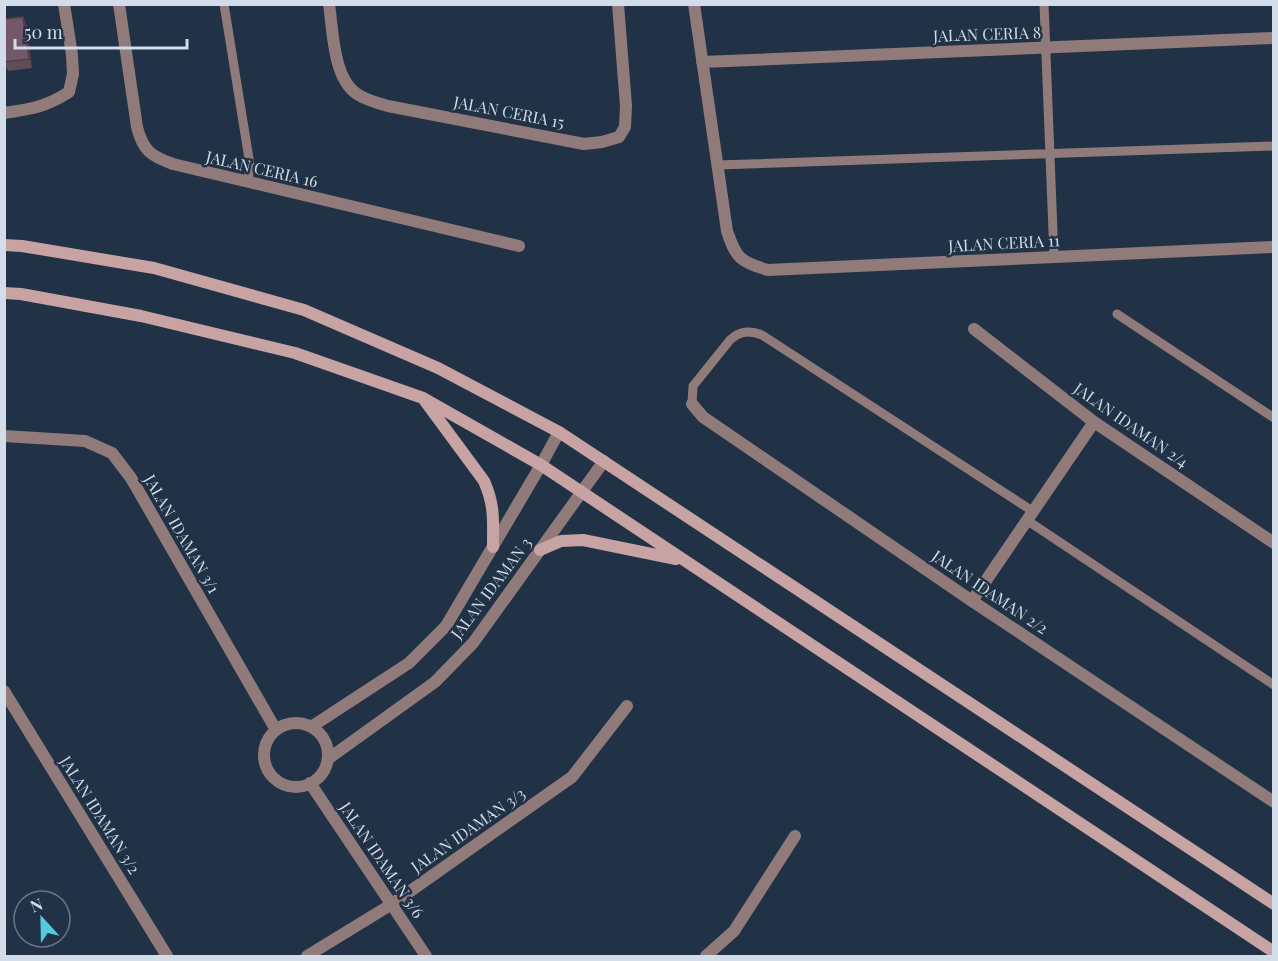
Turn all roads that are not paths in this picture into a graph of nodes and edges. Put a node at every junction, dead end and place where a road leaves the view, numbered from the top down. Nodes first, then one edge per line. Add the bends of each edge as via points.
1 (64, 4) edge
2 (119, 4) edge
3 (224, 4) edge
4 (329, 4) edge
5 (618, 4) edge
6 (694, 4) edge
7 (1044, 4) edge
8 (1274, 38) edge
9 (1045, 48) junction
10 (702, 62) junction
11 (4, 113) edge
12 (1274, 146) edge
13 (1050, 153) junction
14 (717, 165) junction
15 (248, 182) junction
16 (4, 245) edge
17 (519, 246) dead end
18 (1274, 247) edge
19 (1053, 257) junction
20 (4, 293) edge
21 (1117, 314) dead end
22 (974, 328) dead end
23 (423, 398) junction
24 (692, 404) joint
25 (1274, 418) edge
26 (1095, 422) junction
27 (559, 432) junction
28 (4, 436) edge
29 (604, 461) junction
30 (541, 465) junction
31 (581, 493) junction
32 (1031, 516) junction
33 (1274, 543) edge
34 (493, 547) junction
35 (540, 549) junction
36 (682, 560) junction
37 (972, 601) junction
38 (1274, 685) edge
39 (4, 691) edge
40 (627, 706) dead end
41 (311, 727) junction
42 (276, 730) junction
43 (328, 759) junction
44 (310, 783) junction
45 (1272, 797) edge
46 (795, 836) dead end
47 (392, 904) junction
48 (1274, 904) edge
49 (1274, 952) edge
50 (167, 957) edge
51 (307, 957) edge
52 (426, 957) edge
53 (706, 957) edge

1 - 11 street via 72,55 69,92 32,109
2 - 15 street, JALAN CERIA 16 via 137,127 148,152 173,164
3 - 15 lane via 250,165
4 - 5 street, JALAN CERIA 15 via 338,64 344,81 355,93 388,106 585,144 619,137 625,127
6 - 10 street
7 - 9 lane
8 - 9 street, JALAN CERIA 8
9 - 10 street, JALAN CERIA 8
9 - 13 lane
10 - 14 street
12 - 13 lane
13 - 14 lane
13 - 19 lane
14 - 19 street, JALAN CERIA 11 via 732,245 739,258 768,270
15 - 17 street, JALAN CERIA 16
16 - 27 main road via 154,268 304,310 438,368
18 - 19 street, JALAN CERIA 11
20 - 23 main road via 141,316 295,352
21 - 25 lane
22 - 26 street, JALAN IDAMAN 2/4
23 - 30 main road
23 - 34 main road via 484,481 491,496
24 - 32 lane via 693,386 730,340 737,334 754,332
24 - 37 street, JALAN IDAMAN 2/2 via 703,417
26 - 32 street
26 - 33 street, JALAN IDAMAN 2/4
27 - 29 main road
27 - 30 street, JALAN IDAMAN 3
28 - 42 street, JALAN IDAMAN 3/1 via 85,441 112,453 131,478
29 - 31 street, JALAN IDAMAN 3
29 - 48 main road
30 - 31 main road
30 - 34 street, JALAN IDAMAN 3
31 - 35 street, JALAN IDAMAN 3
31 - 36 main road
32 - 37 street
32 - 38 lane
34 - 41 street, JALAN IDAMAN 3 via 446,626 409,663
35 - 36 main road via 561,541 583,540
35 - 43 street, JALAN IDAMAN 3 via 473,643 435,682
36 - 49 main road
37 - 45 street, JALAN IDAMAN 2/2
39 - 50 street, JALAN IDAMAN 3/2
40 - 47 street, JALAN IDAMAN 3/3 via 572,777
41 - 42 street via 293,723
41 - 43 street via 324,740
42 - 44 street via 265,747 266,768 280,783
43 - 44 street via 322,773
44 - 47 street, JALAN IDAMAN 3/6
46 - 53 street via 734,931
47 - 51 street, JALAN IDAMAN 3/3
47 - 52 street, JALAN IDAMAN 3/6

